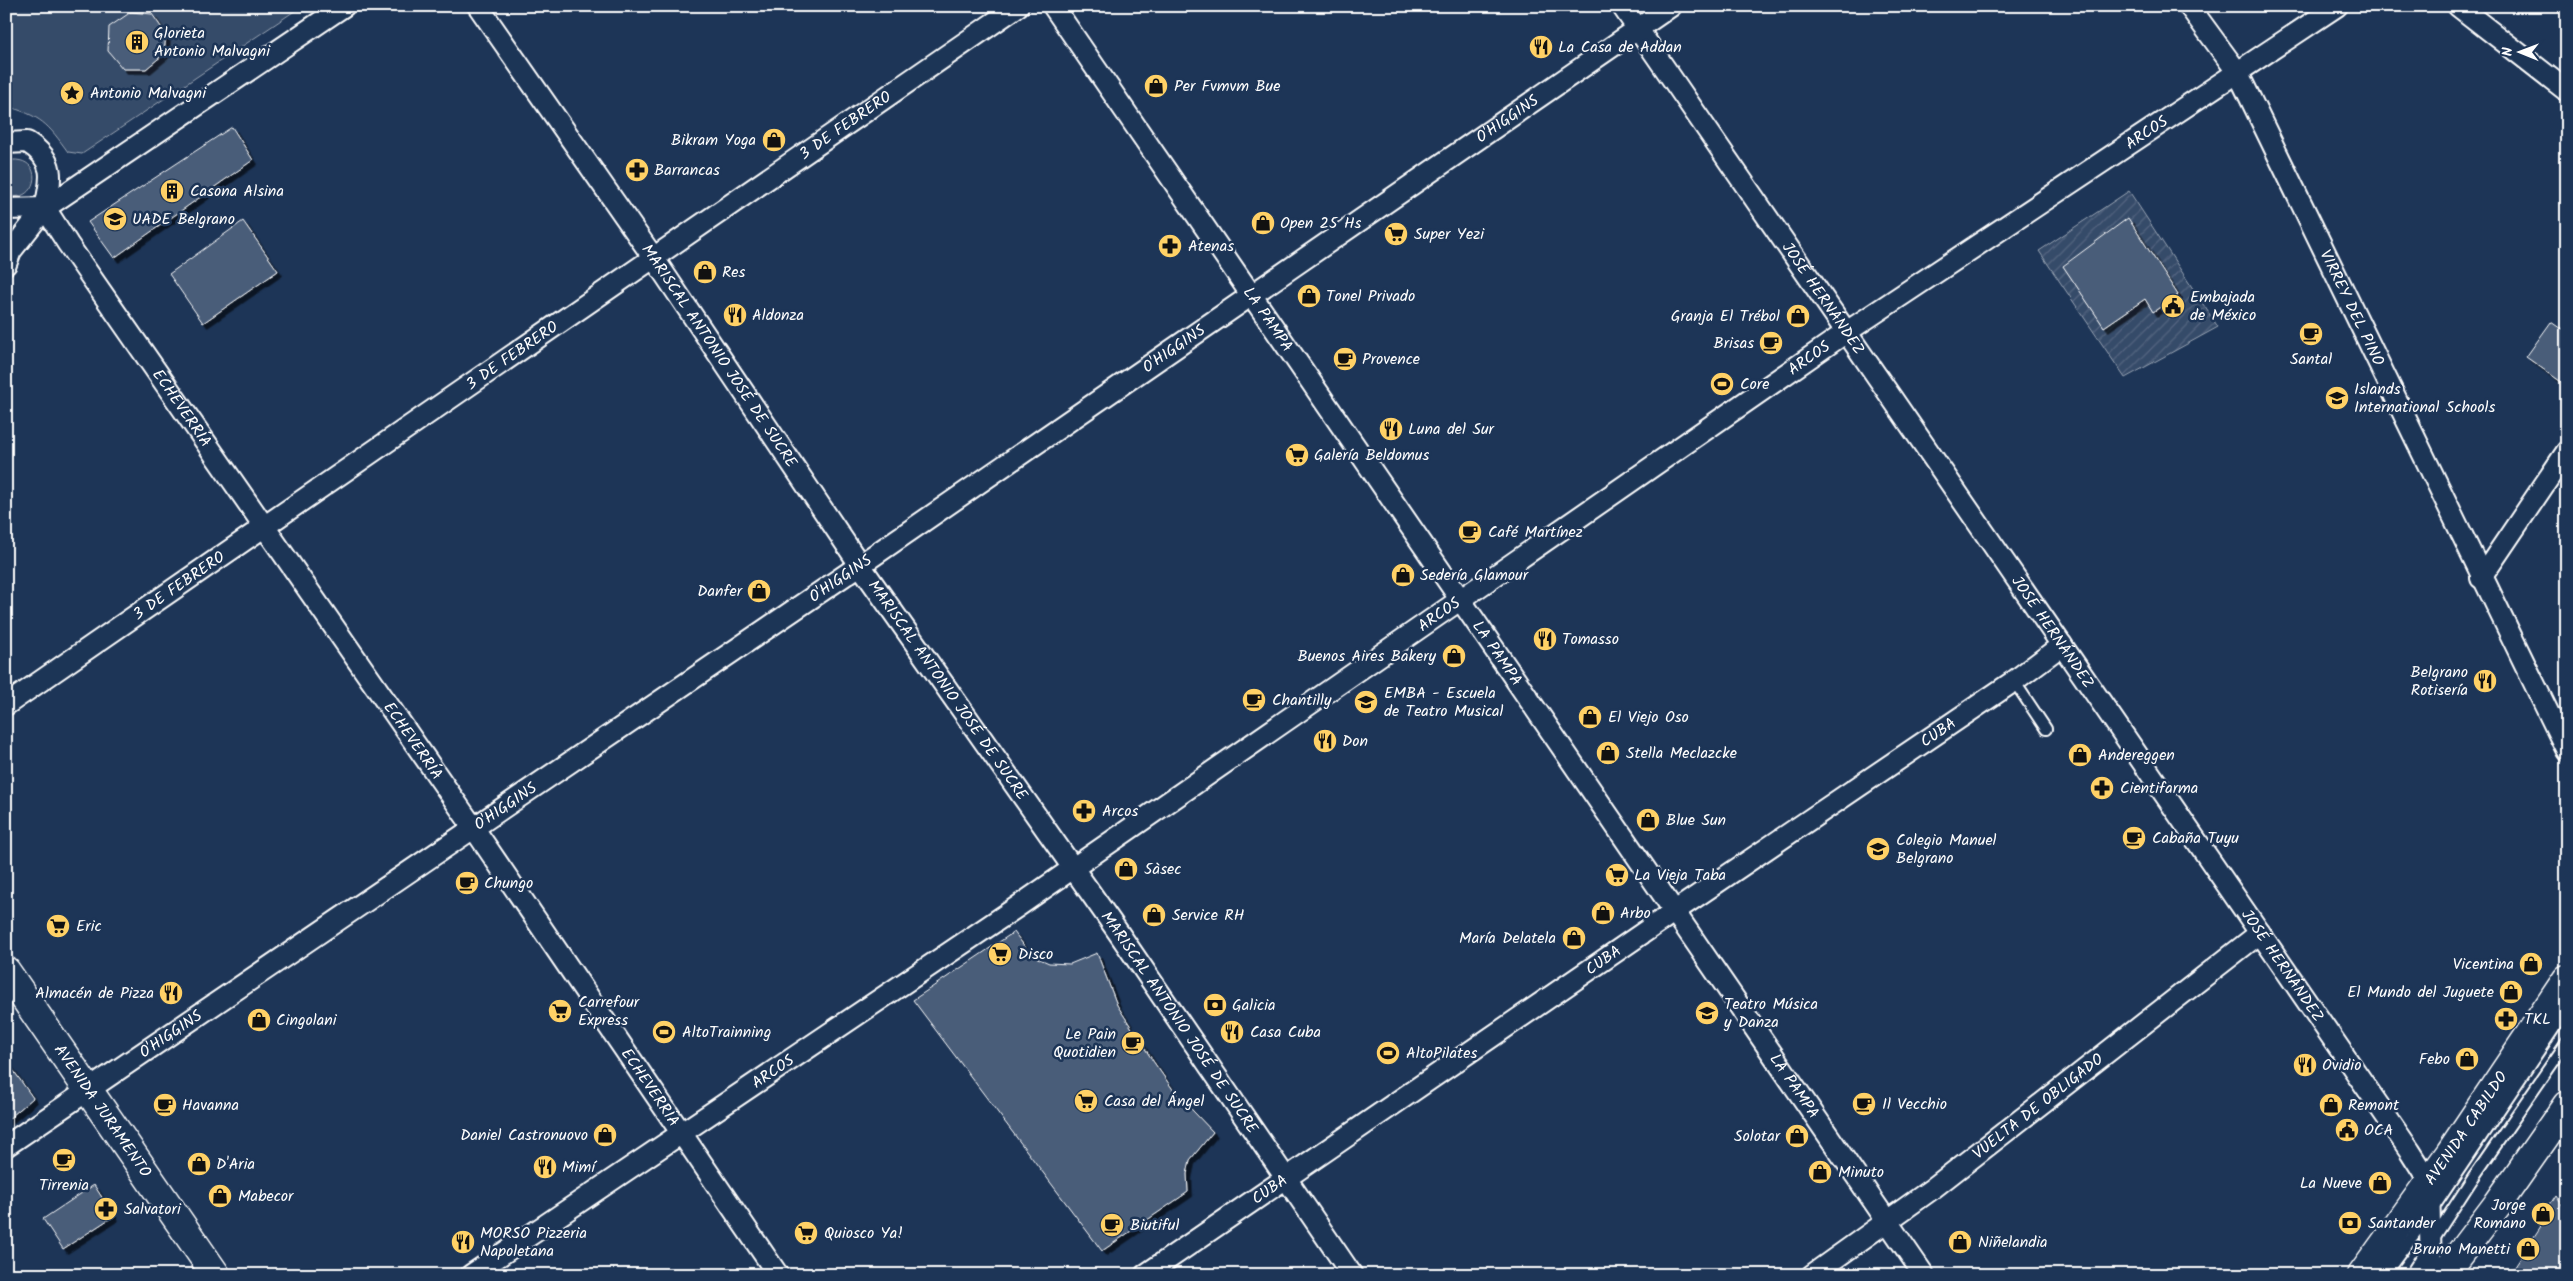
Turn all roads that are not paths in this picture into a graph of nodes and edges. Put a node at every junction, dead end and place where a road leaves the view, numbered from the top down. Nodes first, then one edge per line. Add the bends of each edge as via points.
1 (344, 6) edge
2 (478, 6) edge
3 (1018, 6) edge
4 (1053, 6) edge
5 (1622, 6) edge
6 (1671, 6) edge
7 (2189, 6) edge
8 (2337, 6) edge
9 (2458, 6) edge
10 (1638, 30) junction
11 (2238, 73) junction
12 (2567, 91) edge
13 (6, 143) edge
14 (45, 208) junction
15 (6, 209) edge
16 (652, 256) junction
17 (6, 264) edge
18 (1249, 295) junction
19 (1845, 333) junction
20 (2567, 451) edge
21 (264, 525) junction
22 (860, 565) junction
23 (2481, 578) junction
24 (1461, 601) junction
25 (2062, 645) junction
26 (2014, 681) junction
27 (6, 705) edge
28 (2046, 729) dead end
29 (2567, 751) edge
30 (473, 827) junction
31 (1073, 868) junction
32 (1674, 911) junction
33 (2260, 933) junction
34 (6, 971) edge
35 (2567, 979) edge
36 (2567, 1009) edge
37 (2567, 1042) edge
38 (88, 1089) junction
39 (2567, 1105) edge
40 (681, 1134) junction
41 (6, 1146) edge
42 (1285, 1178) junction
43 (2429, 1181) junction
44 (2430, 1213) junction
45 (1888, 1222) junction
46 (2432, 1244) junction
47 (216, 1275) edge
48 (471, 1275) edge
49 (778, 1275) edge
50 (1145, 1275) edge
51 (1352, 1275) edge
52 (1812, 1275) edge
53 (1924, 1275) edge
54 (2362, 1275) edge
55 (2384, 1275) edge
56 (2410, 1275) edge
57 (2431, 1275) edge
58 (2444, 1275) edge

1 - 14 street
2 - 16 street, MARISCAL ANTONIO JOSÉ DE SUCRE
3 - 16 street, 3 DE FEBRERO
4 - 18 street, LA PAMPA
5 - 10 street, JOSÉ HERNÁNDEZ
6 - 10 street, O'HIGGINS
7 - 11 street, VIRREY DEL PINO
8 - 11 street, ARCOS
9 - 12 street
10 - 18 street, O'HIGGINS
10 - 19 street, JOSÉ HERNÁNDEZ
11 - 19 street, ARCOS
11 - 23 street, VIRREY DEL PINO
13 - 14 street via 27,142 46,158 51,170
14 - 15 street
14 - 17 street via 11,251
14 - 21 street, ECHEVERRÍA
16 - 21 street, 3 DE FEBRERO
16 - 22 street, MARISCAL ANTONIO JOSÉ DE SUCRE
18 - 22 street, O'HIGGINS
18 - 24 street, LA PAMPA
19 - 24 street, ARCOS
19 - 25 street, JOSÉ HERNÁNDEZ
20 - 23 street
21 - 27 street, 3 DE FEBRERO
21 - 30 street, ECHEVERRÍA
22 - 30 street, O'HIGGINS
22 - 31 street, MARISCAL ANTONIO JOSÉ DE SUCRE
23 - 29 street, VIRREY DEL PINO
24 - 31 street, ARCOS
24 - 32 street, LA PAMPA
25 - 26 street, CUBA
25 - 33 street, JOSÉ HERNÁNDEZ
26 - 28 lane
26 - 32 street, CUBA
30 - 38 street, O'HIGGINS
30 - 40 street, ECHEVERRÍA
31 - 40 street, ARCOS
31 - 42 street, MARISCAL ANTONIO JOSÉ DE SUCRE
32 - 42 street, CUBA
32 - 45 street, LA PAMPA
33 - 43 street, JOSÉ HERNÁNDEZ
33 - 45 street, VUELTA DE OBLIGADO
34 - 38 main road, AVENIDA JURAMENTO
35 - 43 main road, AVENIDA CABILDO
36 - 44 lane
37 - 46 lane via 2473,1178
38 - 41 street, O'HIGGINS
38 - 47 main road, AVENIDA JURAMENTO
39 - 58 main road
40 - 48 street, ARCOS
40 - 49 street, ECHEVERRÍA
42 - 50 street, CUBA
42 - 51 street, MARISCAL ANTONIO JOSÉ DE SUCRE
43 - 44 street
43 - 54 main road, AVENIDA CABILDO
44 - 46 street
44 - 55 lane
45 - 52 street, VUELTA DE OBLIGADO
45 - 53 street, LA PAMPA
46 - 56 lane
46 - 57 street

